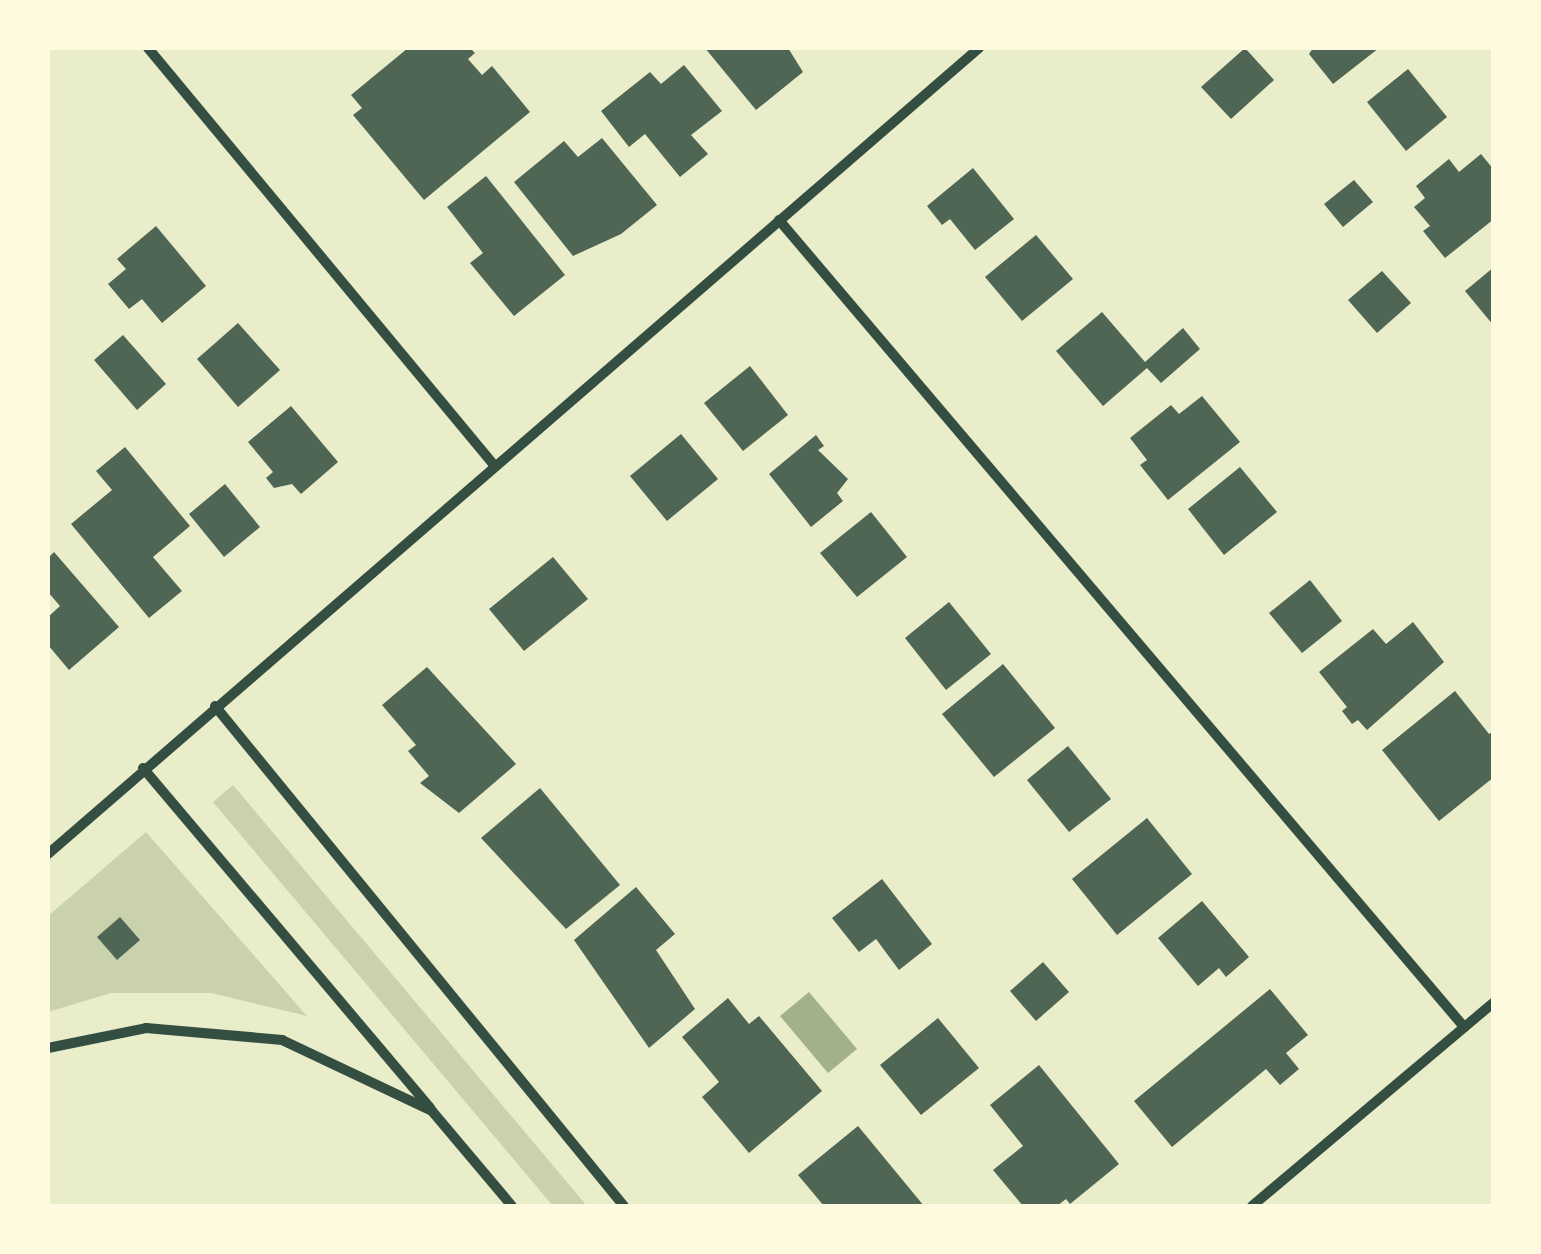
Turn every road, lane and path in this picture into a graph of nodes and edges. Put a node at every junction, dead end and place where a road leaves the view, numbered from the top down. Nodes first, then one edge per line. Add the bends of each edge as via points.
1 (148, 48) edge
2 (980, 48) edge
3 (779, 220) junction
4 (494, 465) junction
5 (215, 706) junction
6 (143, 768) junction
7 (48, 854) edge
8 (1494, 1002) edge
9 (1464, 1027) junction
10 (48, 1048) edge
11 (432, 1110) junction
12 (512, 1206) edge
13 (624, 1206) edge
14 (1252, 1206) edge

1 - 4 street
2 - 3 street
3 - 4 street
3 - 9 street
4 - 5 street
5 - 6 street
5 - 13 street
6 - 7 street
6 - 11 street
8 - 9 street
9 - 14 street
10 - 11 street via 146,1028 282,1040
11 - 12 street

